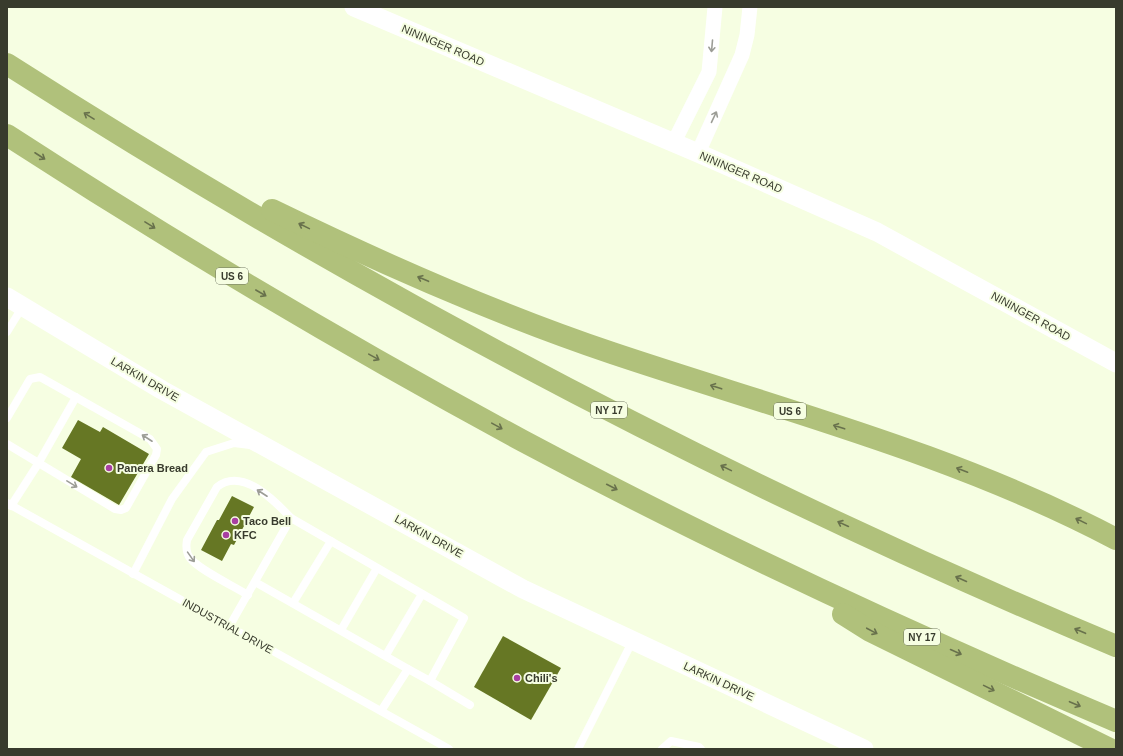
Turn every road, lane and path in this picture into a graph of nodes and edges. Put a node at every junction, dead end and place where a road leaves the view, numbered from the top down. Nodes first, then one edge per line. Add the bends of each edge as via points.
1 (354, 7) edge
2 (715, 7) edge
3 (750, 7) edge
4 (7, 64) edge
5 (7, 135) edge
6 (122, 137) junction
7 (674, 142) junction
8 (698, 153) junction
9 (15, 302) edge
10 (7, 332) edge
11 (1116, 363) edge
12 (76, 397) junction
13 (7, 418) edge
14 (7, 444) edge
15 (265, 446) junction
16 (38, 464) junction
17 (9, 505) edge
18 (291, 518) junction
19 (1116, 539) edge
20 (331, 541) junction
21 (731, 546) junction
22 (377, 568) junction
23 (133, 574) junction
24 (255, 582) junction
25 (422, 594) junction
26 (248, 595) junction
27 (293, 603) junction
28 (229, 627) junction
29 (341, 630) junction
30 (633, 640) junction
31 (1116, 646) edge
32 (386, 656) junction
33 (408, 669) junction
34 (430, 681) junction
35 (470, 705) dead end
36 (381, 711) junction
37 (1116, 721) edge
38 (449, 749) edge
39 (578, 749) edge
40 (662, 749) edge
41 (701, 749) edge
42 (864, 749) edge
43 (1110, 749) edge

1 - 7 street, NININGER ROAD
2 -> 7 street via 709,72
8 -> 3 street via 742,55
6 -> 4 highway, US 6
5 -> 21 highway, US 6 via 207,260 350,344 524,441
19 -> 6 highway, US 6 via 1030,498 928,457 610,352 481,304 365,254
31 -> 6 highway, NY 17 via 949,573 648,430 417,308
7 - 8 street, NININGER ROAD
8 - 11 street, NININGER ROAD via 877,232
9 - 10 lane
9 - 15 street, LARKIN DRIVE via 162,390
12 - 13 lane via 40,376 34,376
12 - 16 lane
16 -> 12 lane via 115,509 126,508 157,449 150,440
14 - 16 lane
15 - 23 lane via 234,443 206,452 172,499
15 - 30 street, LARKIN DRIVE via 523,589
16 - 17 lane
17 - 23 lane, INDUSTRIAL DRIVE
18 - 20 lane
18 - 24 lane
18 -> 26 lane via 275,501 240,480 222,482 216,487 187,540 186,548 197,564
20 - 22 lane
20 - 27 lane
21 -> 37 highway, NY 17 via 884,620
21 -> 43 highway, US 6 via 870,631
22 - 25 lane
22 - 29 lane
23 - 28 lane, INDUSTRIAL DRIVE
24 - 26 lane
24 - 27 lane
25 - 32 lane
25 - 34 lane via 464,618
26 - 28 lane
27 - 29 lane
28 - 36 lane, INDUSTRIAL DRIVE
29 - 32 lane
30 - 39 lane
30 - 42 street, LARKIN DRIVE
32 - 33 lane
33 - 34 lane
33 - 36 lane
34 - 35 lane
36 - 38 lane, INDUSTRIAL DRIVE
40 - 41 lane via 671,741

